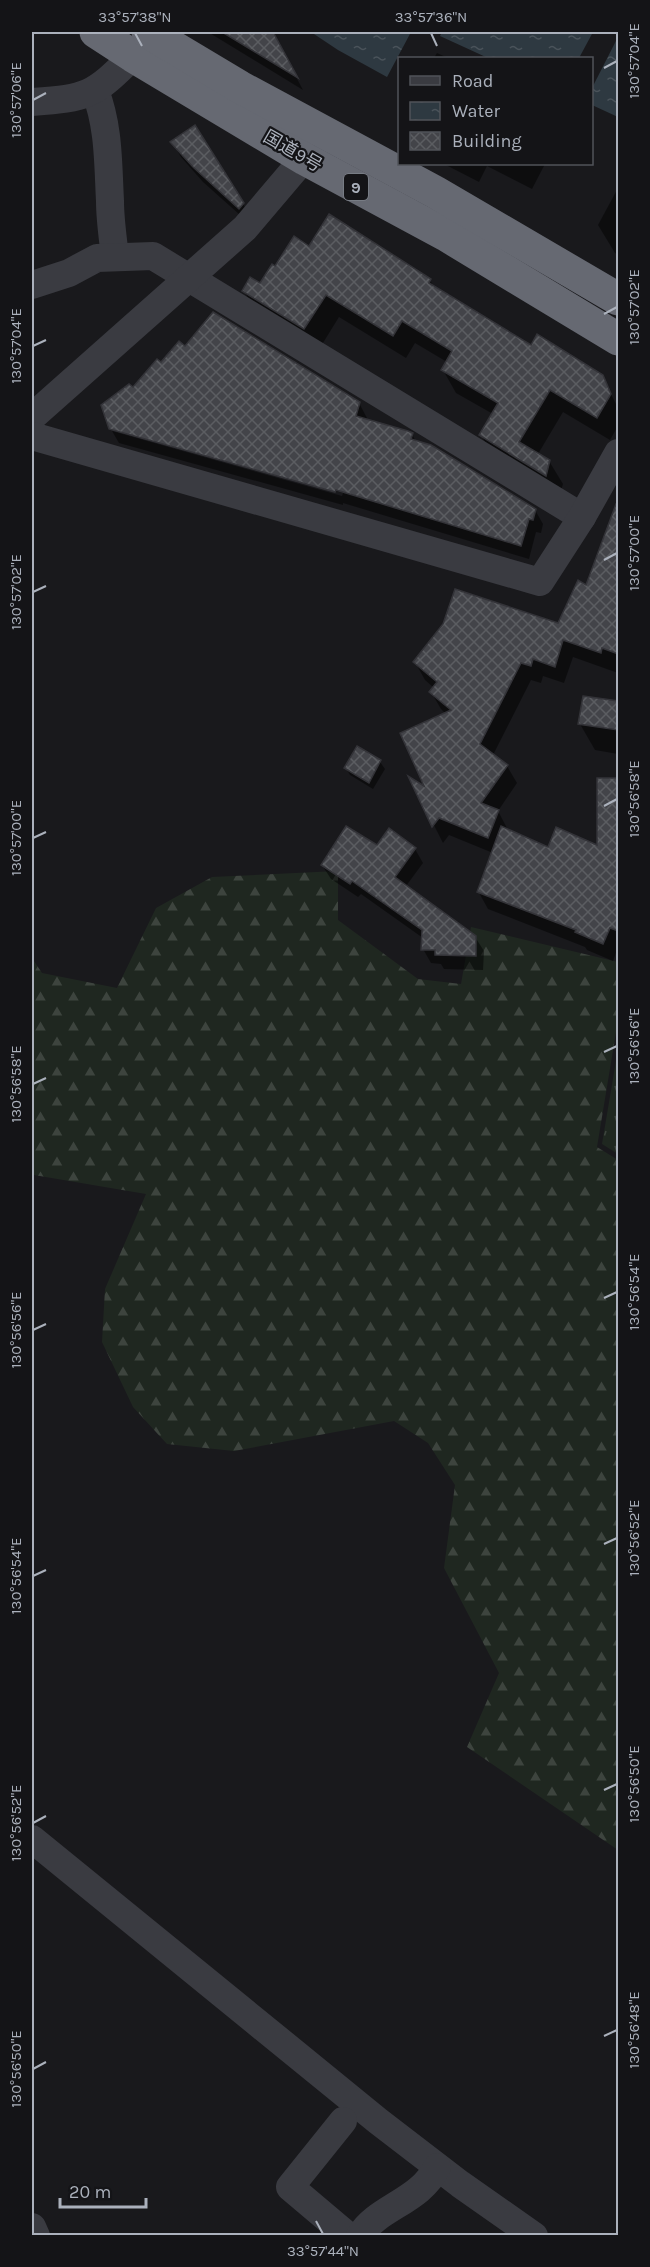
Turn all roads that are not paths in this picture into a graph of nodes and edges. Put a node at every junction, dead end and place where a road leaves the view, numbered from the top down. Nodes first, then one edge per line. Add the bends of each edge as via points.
1 (96, 32) edge
2 (140, 44) edge
3 (94, 91) junction
4 (32, 102) edge
5 (324, 133) junction
6 (305, 159) junction
7 (115, 257) junction
8 (188, 278) junction
9 (32, 285) edge
10 (618, 299) edge
11 (618, 339) edge
12 (32, 417) edge
13 (32, 436) edge
14 (618, 453) edge
15 (582, 518) junction
16 (32, 1839) edge
17 (343, 2121) dead end
18 (437, 2167) junction
19 (32, 2227) edge
20 (36, 2235) edge
21 (348, 2235) edge
22 (360, 2235) edge
23 (534, 2235) edge

1 - 2 highway, 国道9号 / 9
2 - 3 street
2 - 5 highway, 国道9号 / 9 via 240,87
2 - 6 highway, 国道9号 / 9
3 - 4 street via 71,99
3 - 7 street via 106,130
5 - 6 street
5 - 10 highway, 国道9号 / 9 via 435,192
6 - 8 street via 245,228
6 - 11 highway, 国道9号 / 9 via 446,235
7 - 8 street via 153,256
7 - 9 street via 91,260
8 - 12 street
8 - 15 street
13 - 15 street via 540,582
14 - 15 street
16 - 18 street
17 - 21 street via 290,2187
18 - 22 street via 422,2189
18 - 23 street
19 - 20 street

